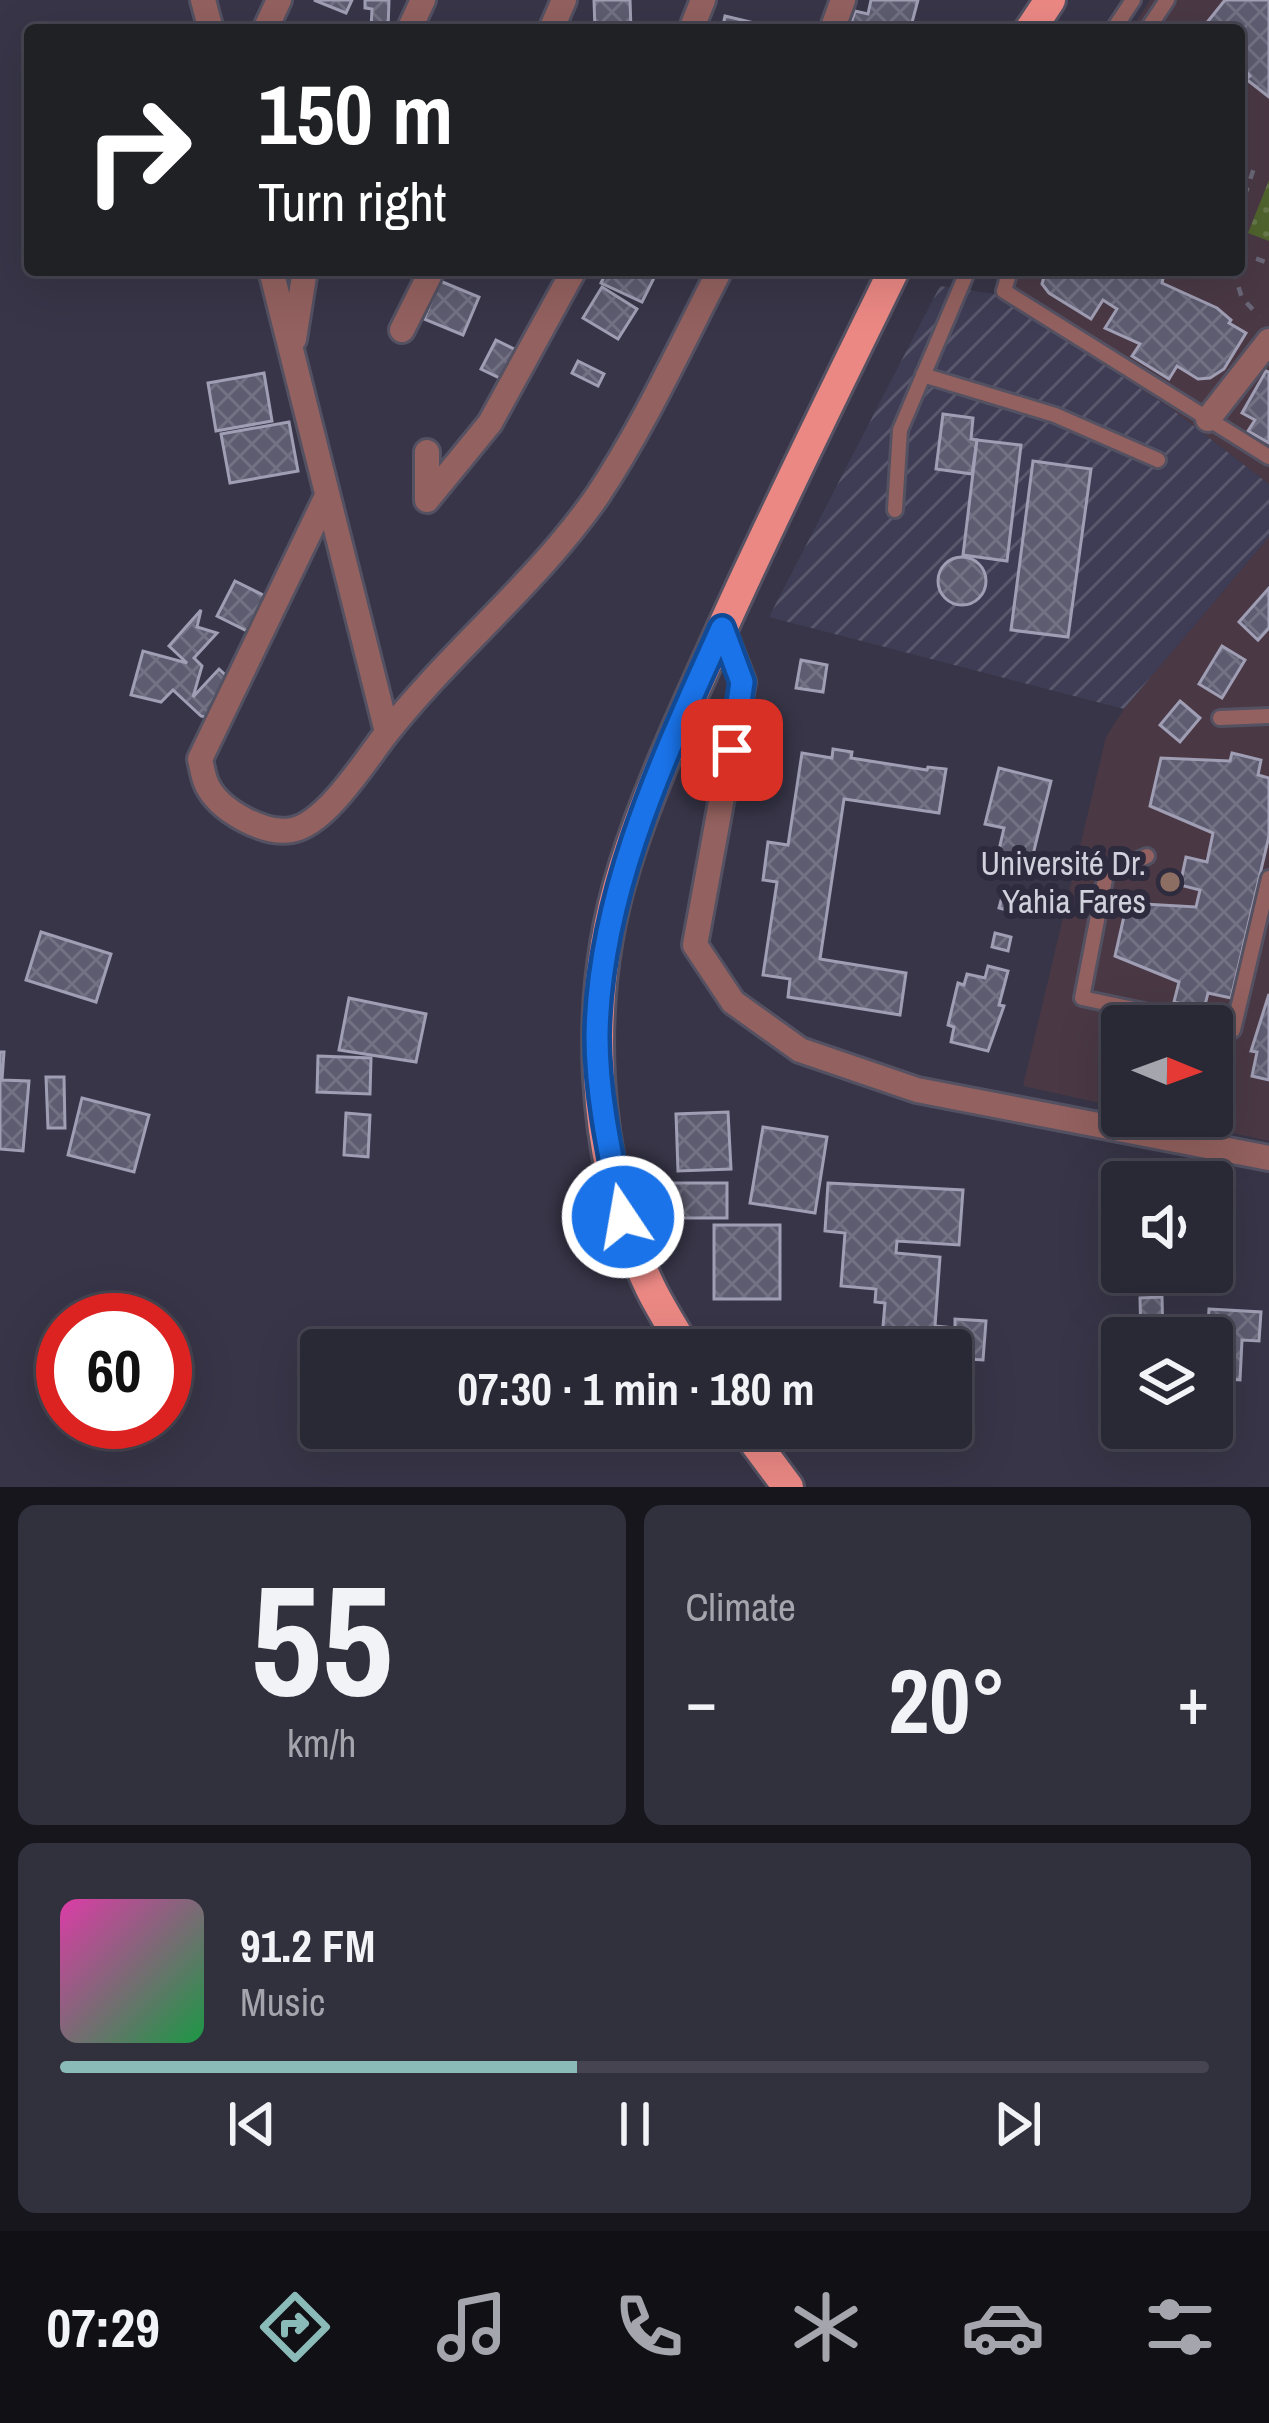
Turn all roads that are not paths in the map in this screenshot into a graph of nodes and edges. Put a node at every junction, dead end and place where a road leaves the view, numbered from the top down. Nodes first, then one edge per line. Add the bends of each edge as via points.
1 (273, 276) edge
2 (304, 276) edge
3 (429, 276) edge
4 (571, 276) edge
5 (717, 276) edge
6 (891, 276) edge
7 (965, 276) edge
8 (1008, 276) edge
9 (402, 330) dead end
10 (1269, 341) edge
11 (292, 353) junction
12 (923, 375) junction
13 (1208, 419) junction
14 (427, 452) dead end
15 (1269, 457) edge
16 (1158, 460) dead end
17 (327, 496) junction
18 (895, 510) dead end
19 (722, 628) junction
20 (1269, 716) edge
21 (1220, 718) dead end
22 (388, 732) junction
23 (1147, 856) dead end
24 (1269, 878) edge
25 (1269, 1158) edge
26 (674, 1329) edge
27 (760, 1449) edge
28 (788, 1487) edge

1 - 11 street
2 - 11 street
3 - 9 street
4 - 14 street via 490,423 427,500
5 - 22 street via 598,495
6 - 19 main road
7 - 12 lane
8 - 13 lane via 1004,291
10 - 13 street
11 - 17 street
12 - 16 lane via 1055,415
12 - 18 lane via 900,430
13 - 15 lane
17 - 22 street
17 - 22 street via 200,758 208,787 236,815 293,830 326,811
19 - 25 street via 742,682 695,945 734,1002 800,1051 916,1090
19 - 26 main road via 623,869 597,1036 604,1128 623,1217
20 - 21 lane
23 - 24 lane via 1106,874 1082,998 1233,1030
27 - 28 main road

